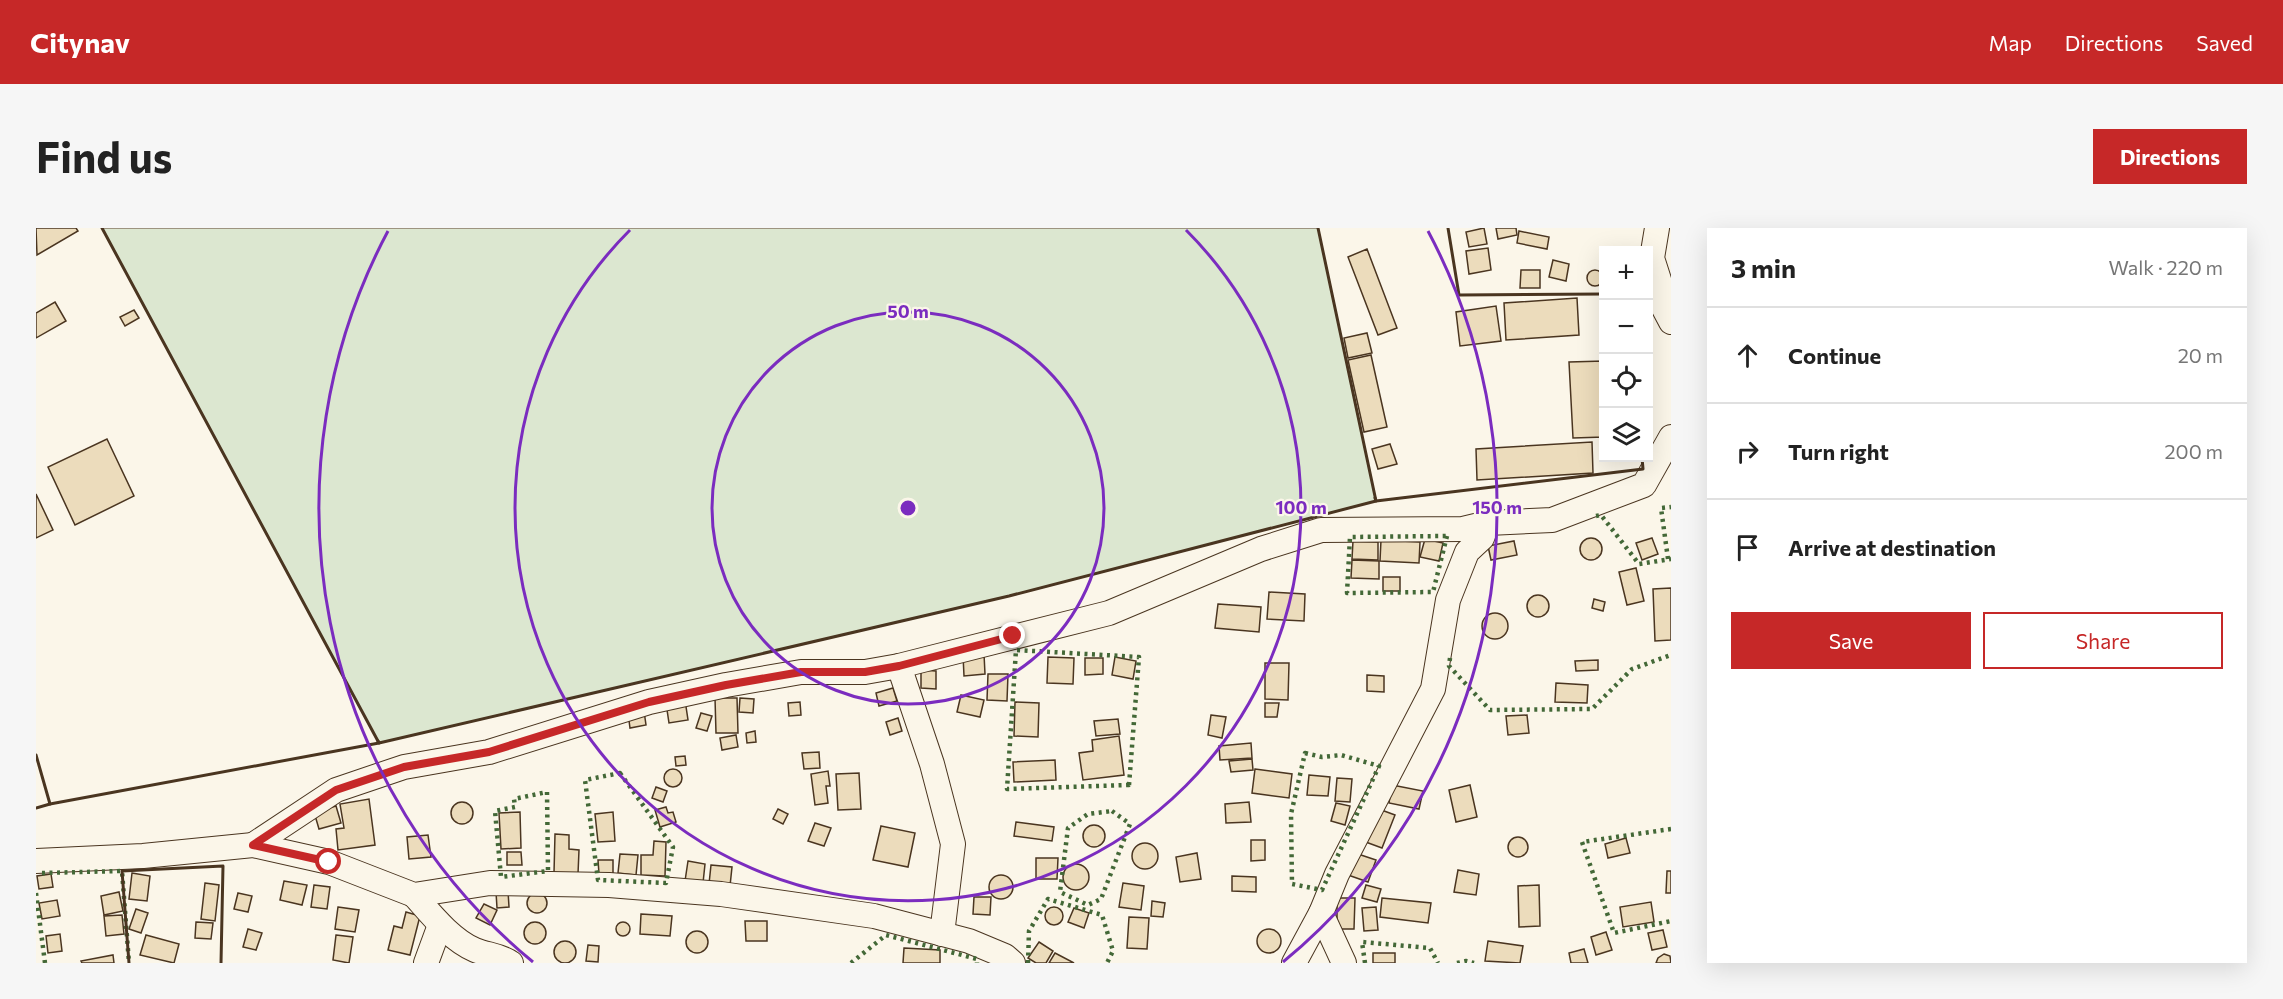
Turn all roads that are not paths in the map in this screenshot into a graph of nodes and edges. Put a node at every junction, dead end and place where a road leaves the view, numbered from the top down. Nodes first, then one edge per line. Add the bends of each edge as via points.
1 (1657, 228) edge
2 (1671, 322) edge
3 (1671, 437) edge
4 (1488, 523) junction
5 (899, 666) junction
6 (253, 845) junction
7 (36, 861) edge
8 (414, 895) junction
9 (1321, 913) junction
10 (440, 925) junction
11 (942, 934) junction
12 (426, 963) edge
13 (511, 963) edge
14 (1013, 963) edge
15 (1294, 963) edge
16 (1344, 963) edge

1 - 2 street via 1652,258 1662,305
3 - 4 street via 1644,485 1552,520
4 - 5 street via 1463,528 1321,530 1261,549 1108,613
4 - 9 street via 1482,538 1467,552 1448,600 1433,689 1337,874
5 - 6 street via 865,672 801,672 726,685 649,702 489,752 404,767 336,790
5 - 11 street via 932,764 953,844
6 - 7 street
6 - 8 street via 329,862
8 - 10 street
8 - 11 street via 490,883 609,885 721,894 873,916
9 - 15 street
9 - 16 street
10 - 12 street
10 - 13 street via 473,949
11 - 14 street via 996,952

